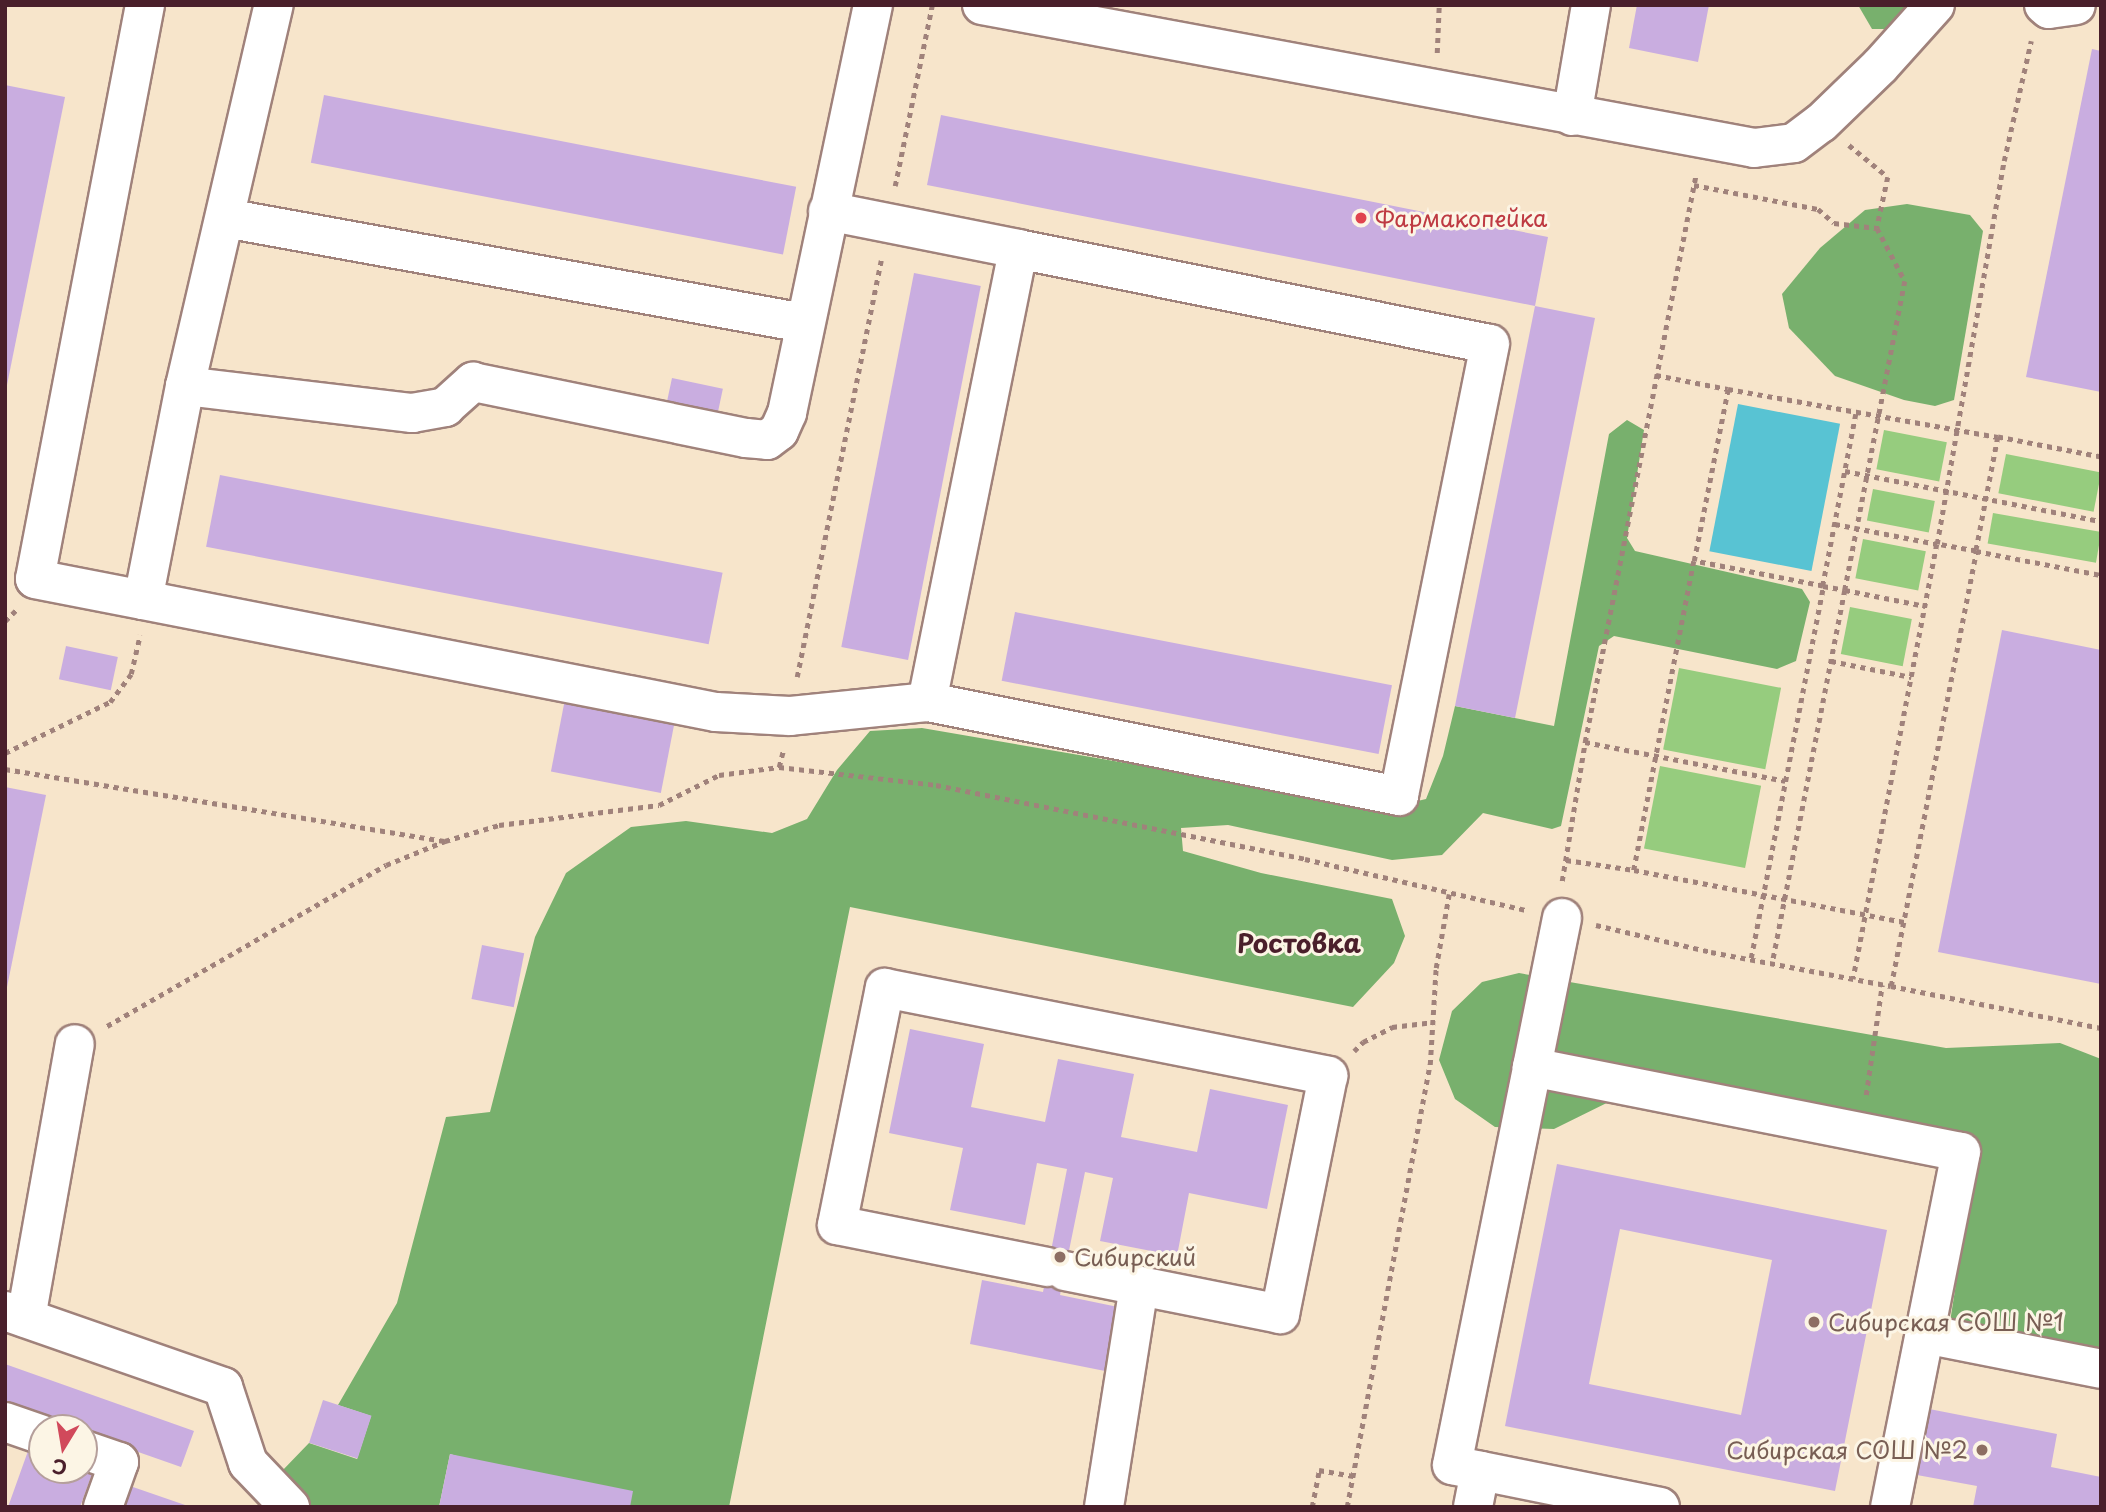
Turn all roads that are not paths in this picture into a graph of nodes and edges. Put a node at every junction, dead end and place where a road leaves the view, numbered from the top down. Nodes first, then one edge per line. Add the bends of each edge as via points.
1 (145, 5) edge
2 (274, 5) edge
3 (873, 5) edge
4 (982, 5) edge
5 (1591, 5) edge
6 (1935, 5) edge
7 (2076, 5) edge
8 (1063, 12) edge
9 (2039, 19) edge
10 (1572, 116) junction
11 (828, 211) junction
12 (225, 218) junction
13 (1018, 249) junction
14 (804, 323) junction
15 (185, 386) junction
16 (145, 601) junction
17 (927, 702) junction
18 (1558, 917) road end
19 (75, 1044) road end
20 (1532, 1067) junction
21 (1139, 1286) junction
22 (15, 1314) edge
23 (1925, 1334) junction
24 (2101, 1369) edge
25 (98, 1455) edge
26 (1476, 1489) edge
27 (103, 1507) edge
28 (289, 1507) edge
29 (1104, 1507) edge
30 (1660, 1507) edge
31 (1890, 1507) edge

1 - 16 street via 35,579
2 - 12 street
3 - 11 street
4 - 8 street
5 - 10 street
6 - 10 street via 1880,66 1794,143 1754,148
7 - 9 street via 2049,9
8 - 10 street
11 - 13 street
11 - 14 street
12 - 14 street
12 - 15 street
13 - 17 street
13 - 17 street via 1490,344 1402,783 1399,796
14 - 15 street via 787,413 779,431 767,440 473,382 445,407 412,413
15 - 16 street
16 - 17 street via 716,712 790,716
18 - 20 street
19 - 22 street
20 - 23 street via 1961,1153
20 - 26 street via 1452,1465
21 - 21 street via 837,1225 885,988 1328,1076 1280,1314
21 - 29 street
22 - 28 street via 223,1387 248,1463
23 - 24 street
23 - 31 street
25 - 27 street via 119,1462
26 - 30 street

